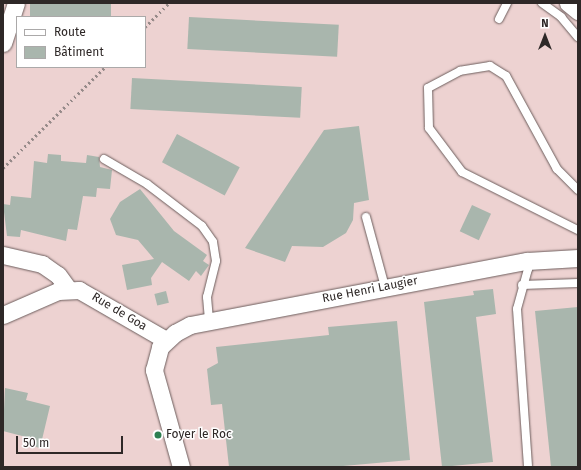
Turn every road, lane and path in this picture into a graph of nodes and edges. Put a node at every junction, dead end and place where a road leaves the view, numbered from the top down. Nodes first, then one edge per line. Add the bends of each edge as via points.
1 (16, 3) edge
2 (169, 3) edge
3 (506, 3) edge
4 (542, 3) edge
5 (568, 3) edge
6 (578, 11) edge
7 (499, 19) dead end
8 (146, 26) edge
9 (578, 37) edge
10 (3, 43) edge
11 (104, 68) edge
12 (104, 158) dead end
13 (3, 168) edge
14 (578, 190) edge
15 (366, 217) dead end
16 (578, 230) edge
17 (3, 255) edge
18 (578, 258) edge
19 (527, 261) junction
20 (578, 283) edge
21 (522, 285) junction
22 (385, 287) junction
23 (68, 289) junction
24 (3, 315) edge
25 (209, 321) junction
26 (166, 340) junction
27 (528, 466) dead end
28 (181, 467) edge

1 - 10 street
2 - 8 path
3 - 7 lane
4 - 9 lane via 561,17
5 - 6 street
11 - 13 path
12 - 25 lane via 147,184 202,226 213,242 216,261 207,297
14 - 16 lane via 557,169 506,76 490,66 460,71 428,88 429,128 462,172
15 - 22 lane
17 - 23 street via 42,264 58,275
18 - 19 street, Rue Henri Laugier
19 - 21 lane via 528,269
19 - 22 street, Rue Henri Laugier
20 - 21 lane
21 - 27 lane via 517,309
22 - 25 street, Rue Henri Laugier
23 - 24 street
23 - 26 street, Rue de Goa via 89,294
25 - 26 street, Rue Henri Laugier via 190,325
26 - 28 street via 155,359 154,370

